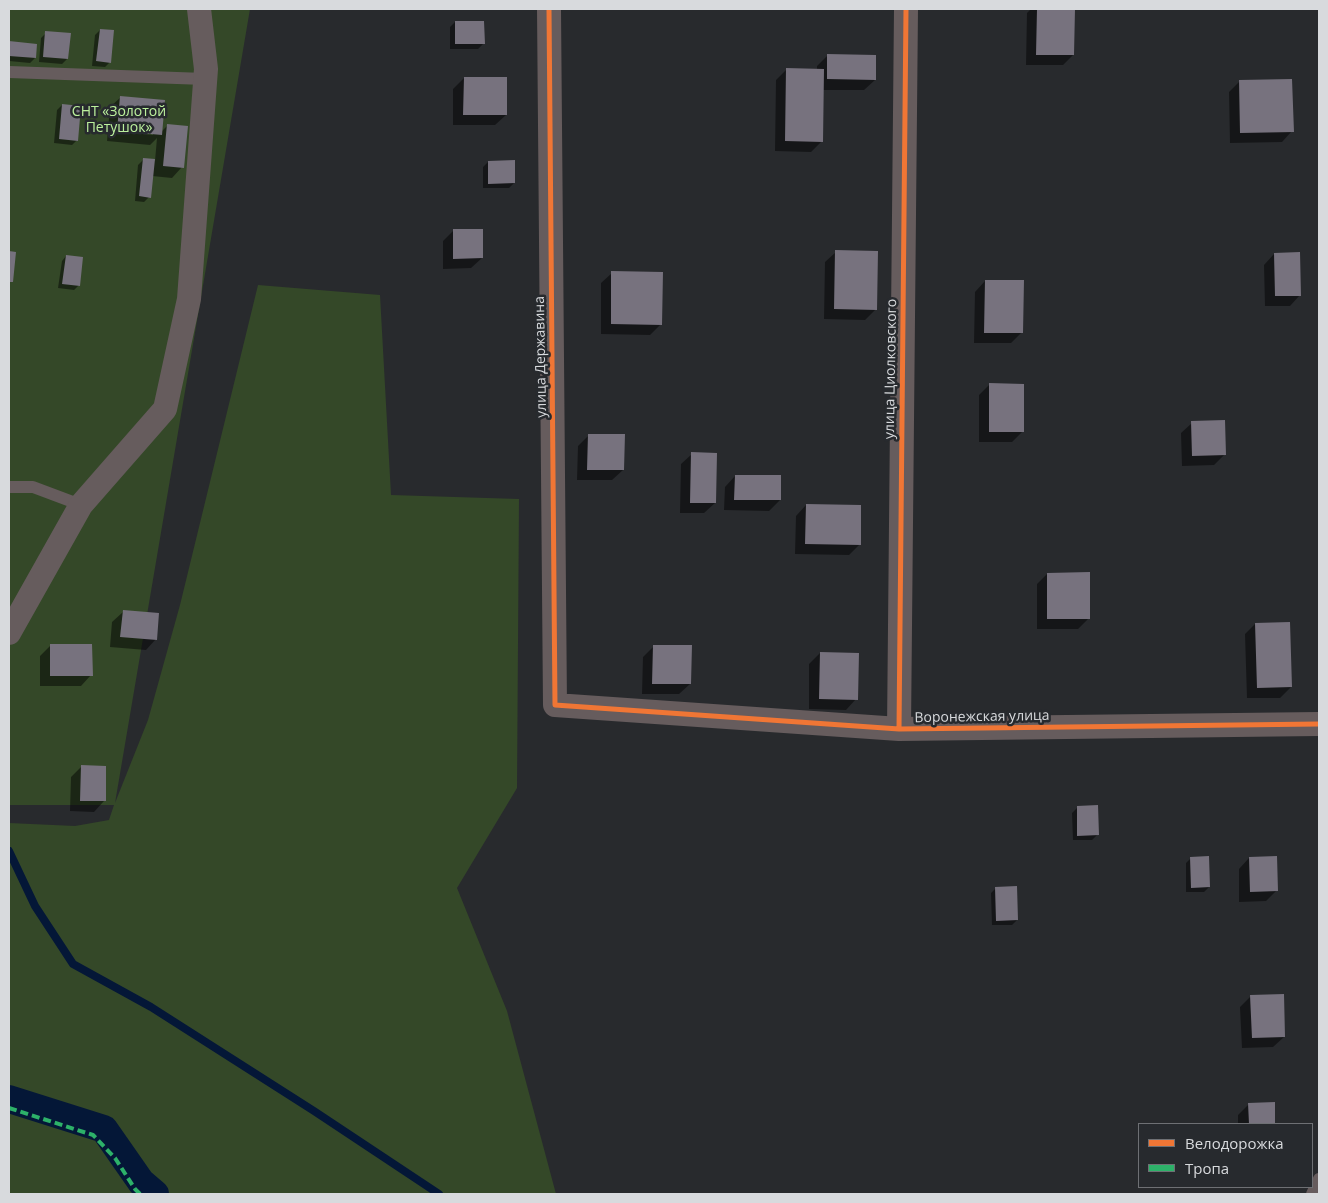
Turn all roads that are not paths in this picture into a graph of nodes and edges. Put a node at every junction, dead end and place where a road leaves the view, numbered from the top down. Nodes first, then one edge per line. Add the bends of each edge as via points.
1 (199, 9) edge
2 (549, 9) edge
3 (906, 9) edge
4 (9, 72) edge
5 (205, 78) junction
6 (9, 487) edge
7 (81, 505) junction
8 (9, 633) edge
9 (555, 705) joint
10 (1319, 724) edge
11 (899, 729) junction
12 (1319, 1179) edge
13 (1312, 1194) edge

1 - 5 street
2 - 9 street, улица Державина
3 - 11 street, улица Циолковского
4 - 5 lane
5 - 7 street via 189,299 165,409
6 - 7 lane via 33,487
7 - 8 street
9 - 11 street, Воронежская улица
10 - 11 street, Воронежская улица
12 - 13 lane

